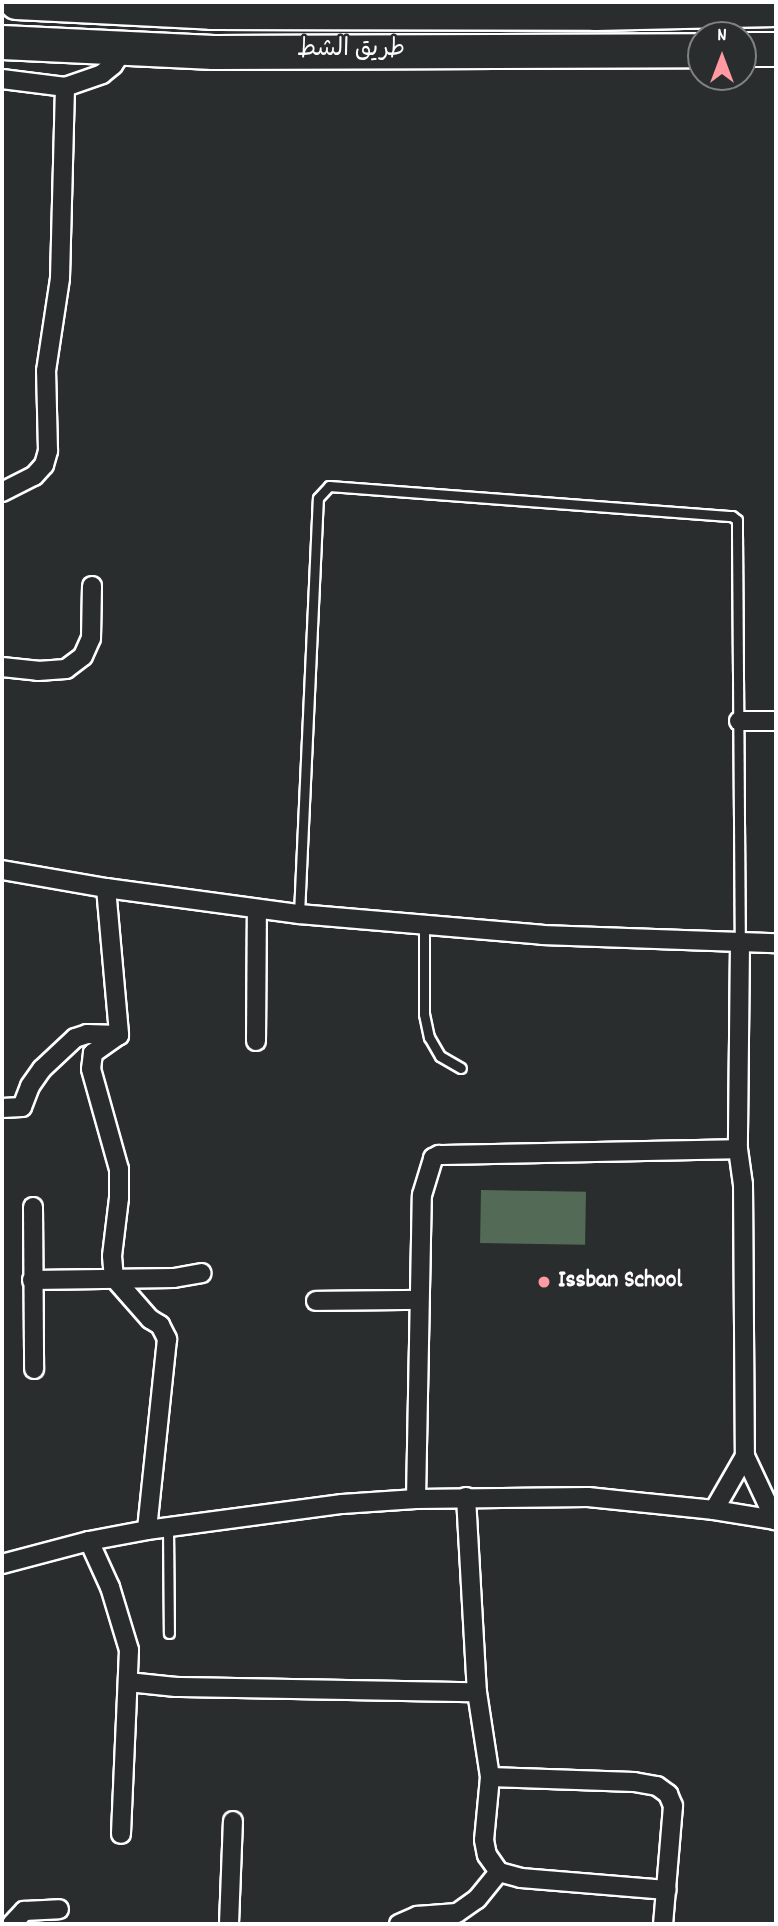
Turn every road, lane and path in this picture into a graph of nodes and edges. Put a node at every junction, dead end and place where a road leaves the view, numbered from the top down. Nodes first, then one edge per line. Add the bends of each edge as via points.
1 (16, 2) edge
2 (374, 7) edge
3 (521, 7) edge
4 (589, 7) edge
5 (776, 9) edge
6 (2, 42) edge
7 (126, 46) junction
8 (757, 49) edge
9 (776, 49) edge
10 (687, 50) edge
11 (2, 79) edge
12 (65, 88) junction
13 (2, 492) edge
14 (92, 586) dead end
15 (2, 667) edge
16 (776, 720) edge
17 (739, 721) junction
18 (2, 870) edge
19 (106, 888) junction
20 (257, 909) junction
21 (299, 914) junction
22 (424, 925) junction
23 (740, 943) junction
24 (776, 943) edge
25 (119, 1035) junction
26 (256, 1041) dead end
27 (461, 1068) dead end
28 (2, 1108) edge
29 (738, 1149) junction
30 (33, 1208) dead end
31 (202, 1273) dead end
32 (114, 1278) junction
33 (33, 1280) junction
34 (419, 1300) junction
35 (316, 1301) dead end
36 (34, 1369) dead end
37 (745, 1456) junction
38 (466, 1497) junction
39 (416, 1499) junction
40 (714, 1510) junction
41 (776, 1520) edge
42 (168, 1527) junction
43 (147, 1530) junction
44 (89, 1541) junction
45 (2, 1564) edge
46 (169, 1633) dead end
47 (128, 1682) junction
48 (477, 1692) junction
49 (490, 1777) junction
50 (233, 1821) dead end
51 (121, 1834) dead end
52 (499, 1872) junction
53 (667, 1890) junction
54 (59, 1909) dead end
55 (12, 1924) edge
56 (229, 1924) edge
57 (399, 1924) edge
58 (663, 1924) edge

1 - 2 highway, طريق الشط via 211,12
2 - 3 highway, طريق الشط
3 - 4 highway, طريق الشط
4 - 5 highway, طريق الشط
6 - 7 highway, طريق الشط
7 - 10 highway, طريق الشط via 213,52
7 - 12 street via 102,74
8 - 9 highway
11 - 12 street
12 - 13 street via 60,278 46,371 48,451 44,466 34,476
14 - 15 street via 91,638 83,656 66,668
16 - 17 street
17 - 21 lane via 737,520 732,516 328,486 317,498
17 - 23 lane
18 - 19 street
19 - 20 street
19 - 25 street
20 - 21 street
20 - 26 street
21 - 22 street
22 - 23 street
22 - 27 lane via 424,1014 429,1037 440,1056
23 - 24 street
23 - 29 street
25 - 28 street via 75,1038 42,1069 22,1107
25 - 32 street via 93,1053 91,1069 119,1169
29 - 34 street via 439,1155 431,1162 422,1195
29 - 37 street via 743,1184
30 - 33 street
31 - 32 street
32 - 33 street
32 - 43 street via 160,1325 167,1339
33 - 36 street
34 - 35 street
34 - 39 street
37 - 40 street
37 - 41 street
38 - 39 street
38 - 40 street via 588,1497
38 - 48 street
39 - 42 street
40 - 41 street
42 - 43 street
42 - 46 lane
43 - 44 street
44 - 45 street
44 - 47 street via 123,1623 130,1650
47 - 48 street via 169,1687
47 - 51 street
48 - 49 street
49 - 52 street via 484,1840 487,1855
49 - 53 street via 657,1786 668,1794 673,1806
50 - 56 street
52 - 53 street via 521,1878
52 - 57 street via 477,1899 457,1913 417,1916
53 - 58 street
54 - 55 street via 24,1910

